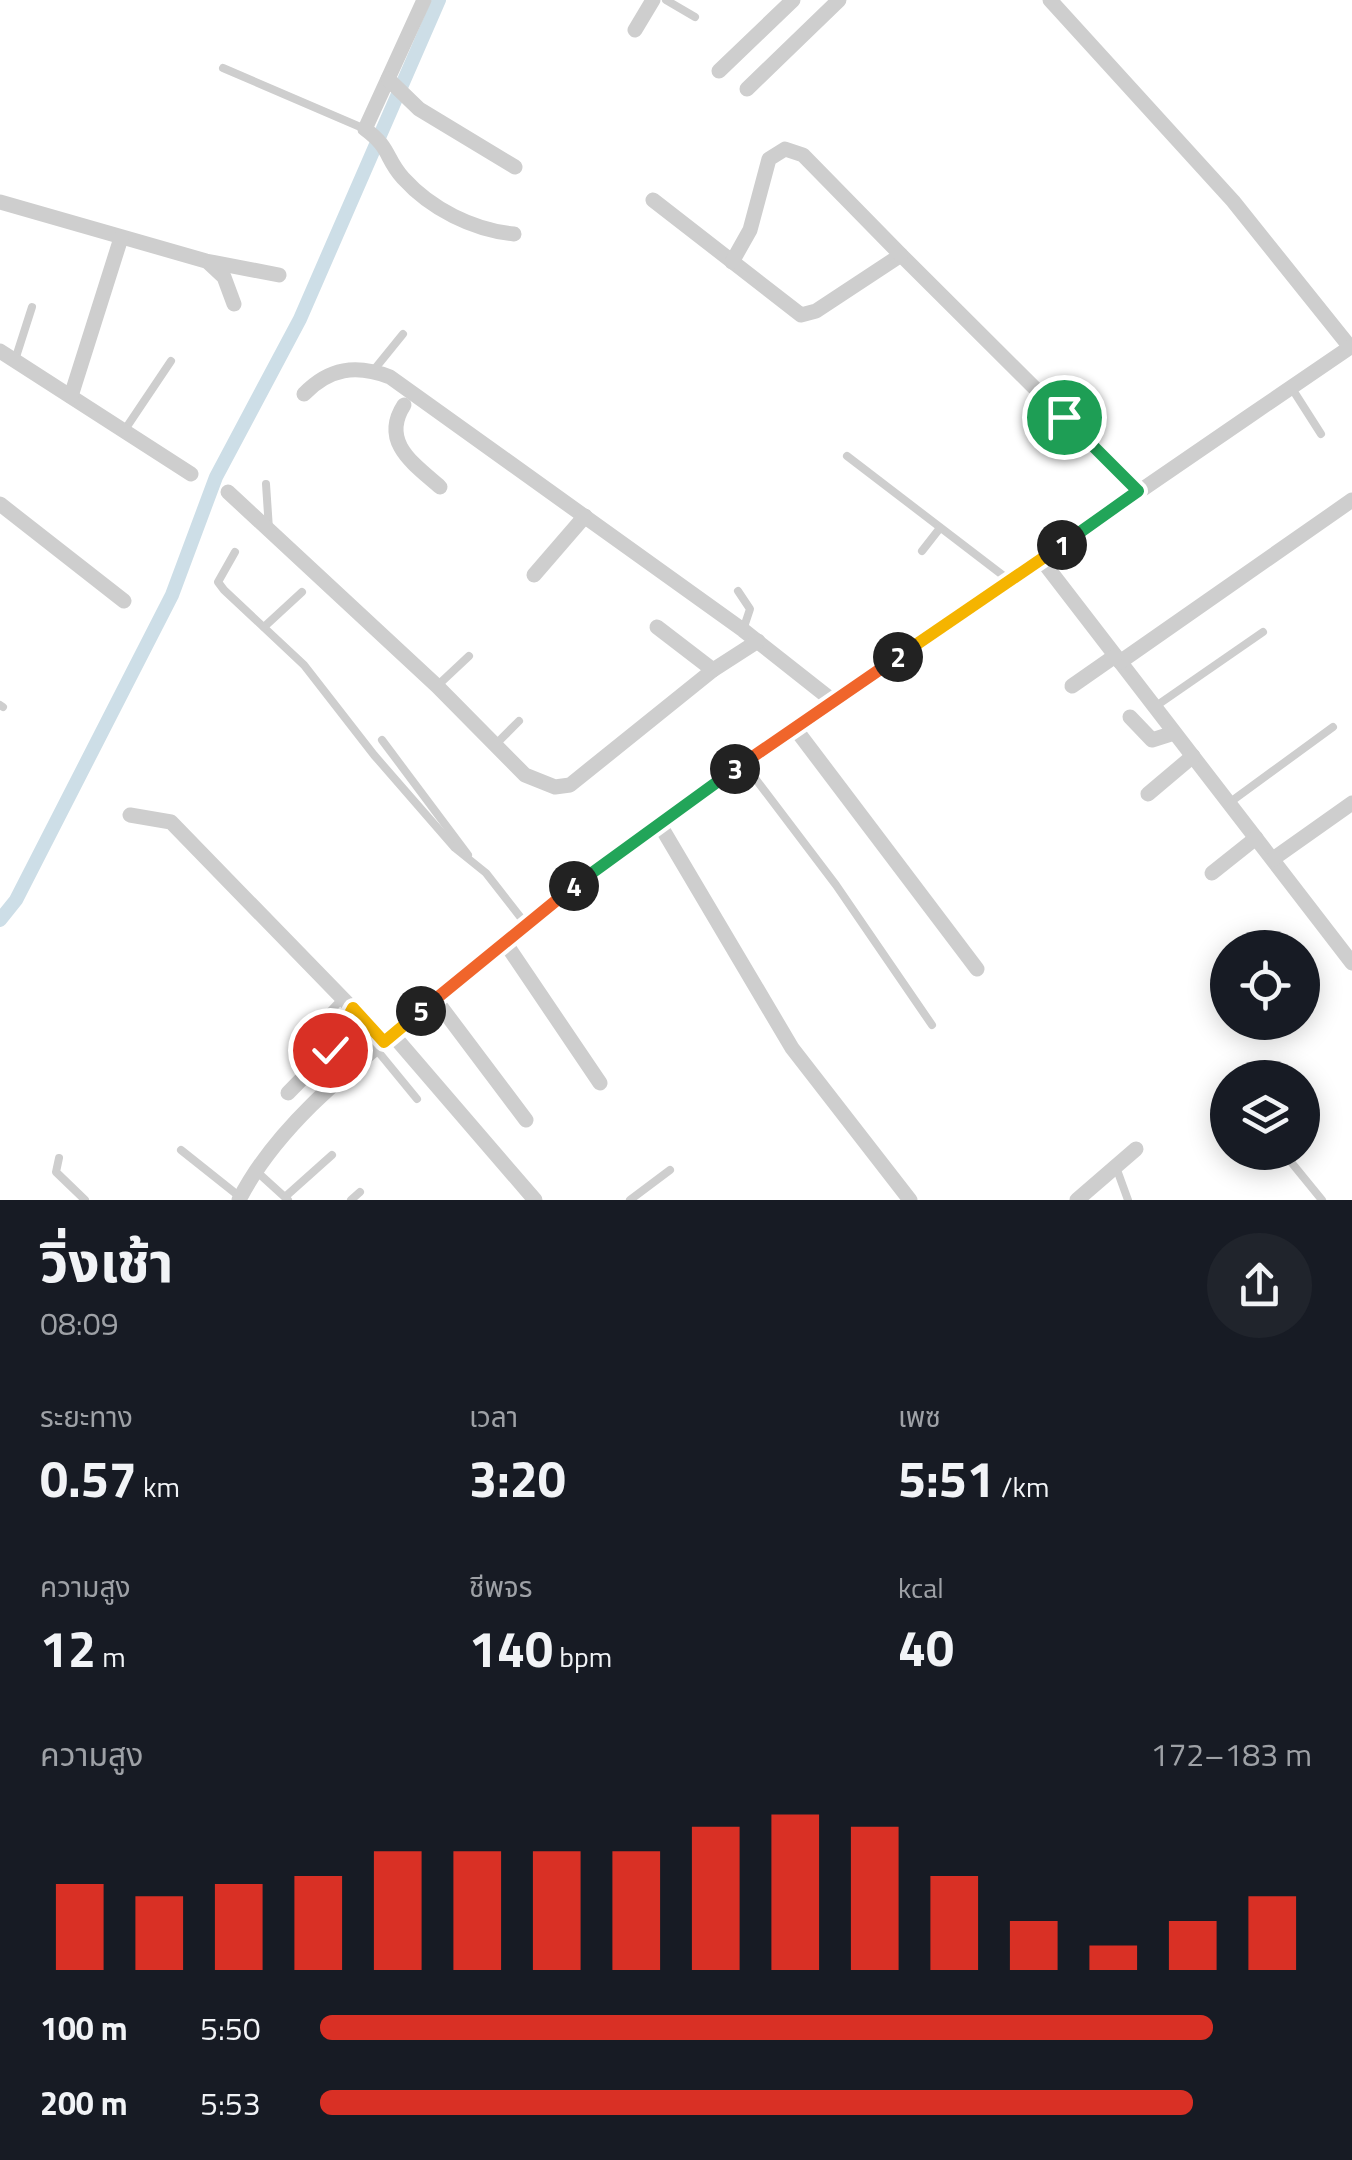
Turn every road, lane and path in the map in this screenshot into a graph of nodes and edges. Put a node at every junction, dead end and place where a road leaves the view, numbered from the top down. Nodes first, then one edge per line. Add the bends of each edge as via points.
1 (424, 0) edge
2 (653, 0) edge
3 (666, 0) edge
4 (793, 0) edge
5 (839, 0) edge
6 (1050, 0) edge
7 (695, 18) dead end
8 (635, 30) dead end
9 (223, 68) dead end
10 (719, 70) dead end
11 (390, 81) junction
12 (747, 89) dead end
13 (368, 131) junction
14 (515, 167) dead end
15 (653, 200) dead end
16 (0, 202) edge
17 (514, 234) dead end
18 (120, 238) junction
19 (901, 255) junction
20 (206, 260) junction
21 (732, 262) junction
22 (280, 275) dead end
23 (234, 304) dead end
24 (32, 307) dead end
25 (403, 334) dead end
26 (1351, 347) edge
27 (0, 351) edge
28 (15, 360) junction
29 (171, 361) dead end
30 (374, 371) junction
31 (1292, 387) junction
32 (304, 394) dead end
33 (71, 396) junction
34 (410, 399) junction
35 (124, 431) junction
36 (1321, 434) dead end
37 (847, 456) dead end
38 (191, 474) dead end
39 (266, 484) dead end
40 (440, 487) dead end
41 (1138, 491) junction
42 (228, 492) dead end
43 (1352, 500) edge
44 (0, 504) edge
45 (586, 516) junction
46 (940, 528) junction
47 (268, 530) junction
48 (236, 552) dead end
49 (922, 552) dead end
50 (1040, 559) junction
51 (534, 574) dead end
52 (1009, 580) junction
53 (738, 591) dead end
54 (302, 592) dead end
55 (124, 601) dead end
56 (657, 626) dead end
57 (264, 627) junction
58 (743, 630) junction
59 (1263, 632) dead end
60 (758, 641) junction
61 (470, 656) dead end
62 (1117, 659) junction
63 (713, 670) junction
64 (437, 686) junction
65 (1072, 686) dead end
66 (833, 701) junction
67 (1153, 708) junction
68 (1130, 717) dead end
69 (519, 721) dead end
70 (1334, 727) dead end
71 (794, 728) junction
72 (1174, 733) junction
73 (382, 740) dead end
74 (495, 744) junction
75 (1193, 756) junction
76 (744, 762) junction
77 (1148, 794) dead end
78 (1229, 803) junction
79 (1352, 803) edge
80 (130, 815) dead end
81 (660, 825) junction
82 (1256, 838) junction
83 (471, 858) junction
84 (1273, 859) junction
85 (1212, 873) dead end
86 (525, 923) junction
87 (1352, 930) edge
88 (504, 941) junction
89 (1336, 942) junction
90 (1352, 963) edge
91 (977, 969) dead end
92 (435, 999) junction
93 (348, 1003) junction
94 (932, 1025) dead end
95 (304, 1039) dead end
96 (385, 1042) junction
97 (600, 1083) dead end
98 (288, 1093) dead end
99 (417, 1099) dead end
100 (526, 1120) dead end
101 (181, 1150) dead end
102 (1136, 1150) dead end
103 (332, 1155) dead end
104 (59, 1158) dead end
105 (1116, 1167) junction
106 (255, 1170) junction
107 (670, 1170) dead end
108 (1298, 1170) edge
109 (360, 1192) dead end
110 (239, 1199) edge
111 (287, 1199) edge
112 (85, 1200) edge
113 (351, 1200) edge
114 (535, 1200) edge
115 (630, 1200) edge
116 (910, 1200) edge
117 (1077, 1200) edge
118 (1128, 1200) edge
119 (1322, 1200) edge

1 - 11 street
2 - 8 street
3 - 7 lane
4 - 10 street
5 - 12 street
6 - 26 street via 1233,201
9 - 13 lane
11 - 13 street
11 - 14 street via 405,99
13 - 17 street via 386,144 405,180 468,226
15 - 21 street
16 - 18 street
18 - 20 street
18 - 33 street
19 - 21 street via 802,316
19 - 21 street via 803,155 784,149 769,159 750,230
19 - 41 street
20 - 22 street
20 - 23 street via 224,277
24 - 28 lane
25 - 30 lane
26 - 31 street
27 - 28 street
28 - 33 street
29 - 35 lane
30 - 32 street via 340,370
30 - 34 street
31 - 36 lane
31 - 41 street
33 - 35 street
34 - 40 street via 394,430 396,442
34 - 45 street
35 - 38 street
37 - 46 lane
39 - 47 lane
41 - 50 street
42 - 47 street
43 - 62 street
44 - 55 street
45 - 51 street
45 - 58 street
46 - 49 lane
46 - 52 lane
47 - 64 street
48 - 57 lane via 218,582
50 - 52 street
50 - 62 street
52 - 66 street
53 - 58 lane via 750,608
54 - 57 lane
56 - 63 street
57 - 83 lane via 304,665 454,848
58 - 60 street
59 - 67 lane
60 - 63 street
60 - 66 street
61 - 64 lane
62 - 65 street
62 - 67 street
63 - 74 street via 570,785 555,787 525,775
64 - 74 street
66 - 71 street
67 - 72 street
68 - 72 street via 1152,740
69 - 74 lane
70 - 78 lane
71 - 76 street
71 - 91 street
72 - 75 street
73 - 83 lane
75 - 77 street
75 - 78 street
76 - 81 street
76 - 94 lane
78 - 82 street
79 - 84 street
80 - 93 street via 171,822
81 - 86 street
81 - 116 street via 792,1048
82 - 84 street
82 - 85 street
83 - 86 lane
84 - 89 street
86 - 88 street
87 - 89 street
88 - 92 street
88 - 97 street
89 - 90 street
92 - 96 street
92 - 100 street
93 - 95 lane
93 - 96 street
93 - 98 street via 330,1050
96 - 99 lane
96 - 106 street
96 - 114 street
101 - 110 lane
102 - 105 street
103 - 111 lane
104 - 112 lane via 56,1172
105 - 117 street
105 - 118 lane
106 - 110 street
106 - 111 lane
107 - 115 lane
108 - 119 lane
109 - 113 lane

